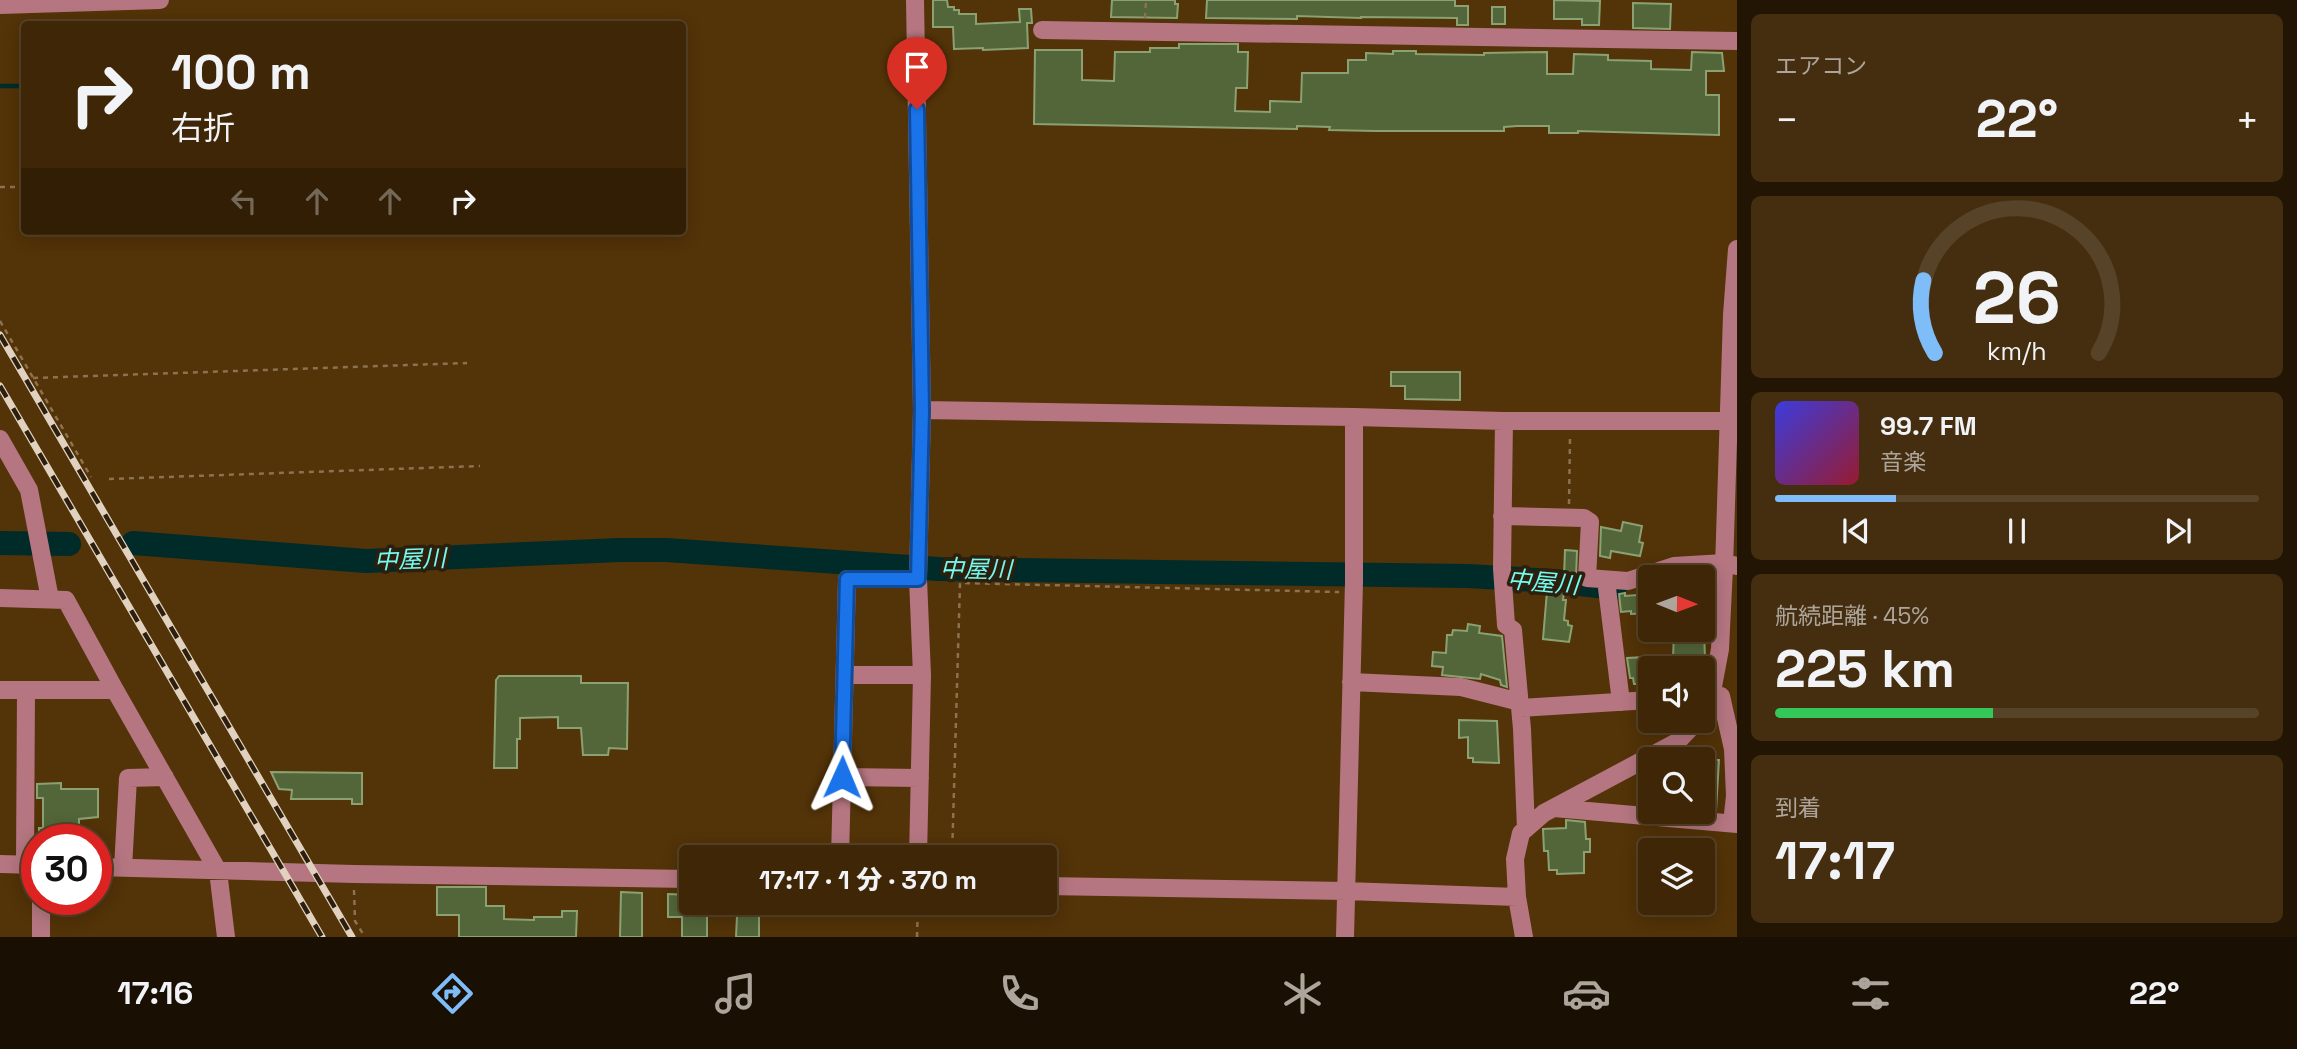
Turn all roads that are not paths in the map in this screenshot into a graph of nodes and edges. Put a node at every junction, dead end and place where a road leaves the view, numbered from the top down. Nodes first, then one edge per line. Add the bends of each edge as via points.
1 (151, 0) edge
2 (160, 0) edge
3 (915, 0) edge
4 (0, 5) edge
5 (1042, 30) dead end
6 (1737, 41) edge
7 (1737, 252) edge
8 (922, 410) junction
9 (1354, 417) junction
10 (1504, 421) junction
11 (1733, 422) edge
12 (0, 439) edge
13 (1732, 514) edge
14 (1502, 516) junction
15 (1728, 568) edge
16 (918, 571) junction
17 (1607, 587) junction
18 (0, 598) edge
19 (50, 600) junction
20 (845, 675) junction
21 (922, 675) junction
22 (1351, 682) junction
23 (0, 690) edge
24 (26, 690) junction
25 (115, 690) junction
26 (1715, 699) edge
27 (1638, 701) edge
28 (1621, 702) junction
29 (1520, 705) junction
30 (1686, 733) edge
31 (1735, 749) edge
32 (165, 777) junction
33 (842, 777) junction
34 (920, 778) junction
35 (1554, 808) junction
36 (30, 824) edge
37 (1734, 824) edge
38 (1527, 828) junction
39 (840, 845) edge
40 (918, 845) edge
41 (0, 864) edge
42 (21, 865) edge
43 (112, 867) edge
44 (123, 867) junction
45 (218, 871) junction
46 (679, 879) edge
47 (1057, 886) edge
48 (1346, 891) junction
49 (1517, 897) junction
50 (41, 915) edge
51 (41, 937) edge
52 (226, 937) edge
53 (1345, 937) edge
54 (1524, 937) edge

1 - 2 street
1 - 4 street
3 - 8 street
5 - 6 street
7 - 11 street via 1732,315
8 - 9 street
8 - 16 street
9 - 10 street
9 - 22 street
10 - 11 street
10 - 14 street
11 - 13 street
12 - 19 street via 29,490
13 - 15 street
14 - 17 street via 1584,518 1590,522 1587,578
14 - 29 street via 1506,625 1513,630
15 - 17 street via 1674,566
15 - 26 street
16 - 20 street via 847,579
16 - 21 street
17 - 28 street
18 - 19 street
19 - 25 street via 66,600
20 - 21 street
20 - 33 street
21 - 34 street
22 - 29 street via 1461,687
22 - 48 street
23 - 24 street
24 - 25 street
24 - 36 street
25 - 32 street
26 - 31 street
27 - 28 street
28 - 29 street
29 - 38 street
30 - 35 street via 1677,742
31 - 37 street
32 - 44 street via 128,778
32 - 45 street
33 - 34 street
33 - 39 street
34 - 40 street
35 - 37 street
35 - 38 street
38 - 49 street via 1521,833 1516,859
41 - 42 street
43 - 44 street
44 - 45 street
45 - 46 street
45 - 52 street
47 - 48 street
48 - 49 street
48 - 53 street
49 - 54 street
50 - 51 street

